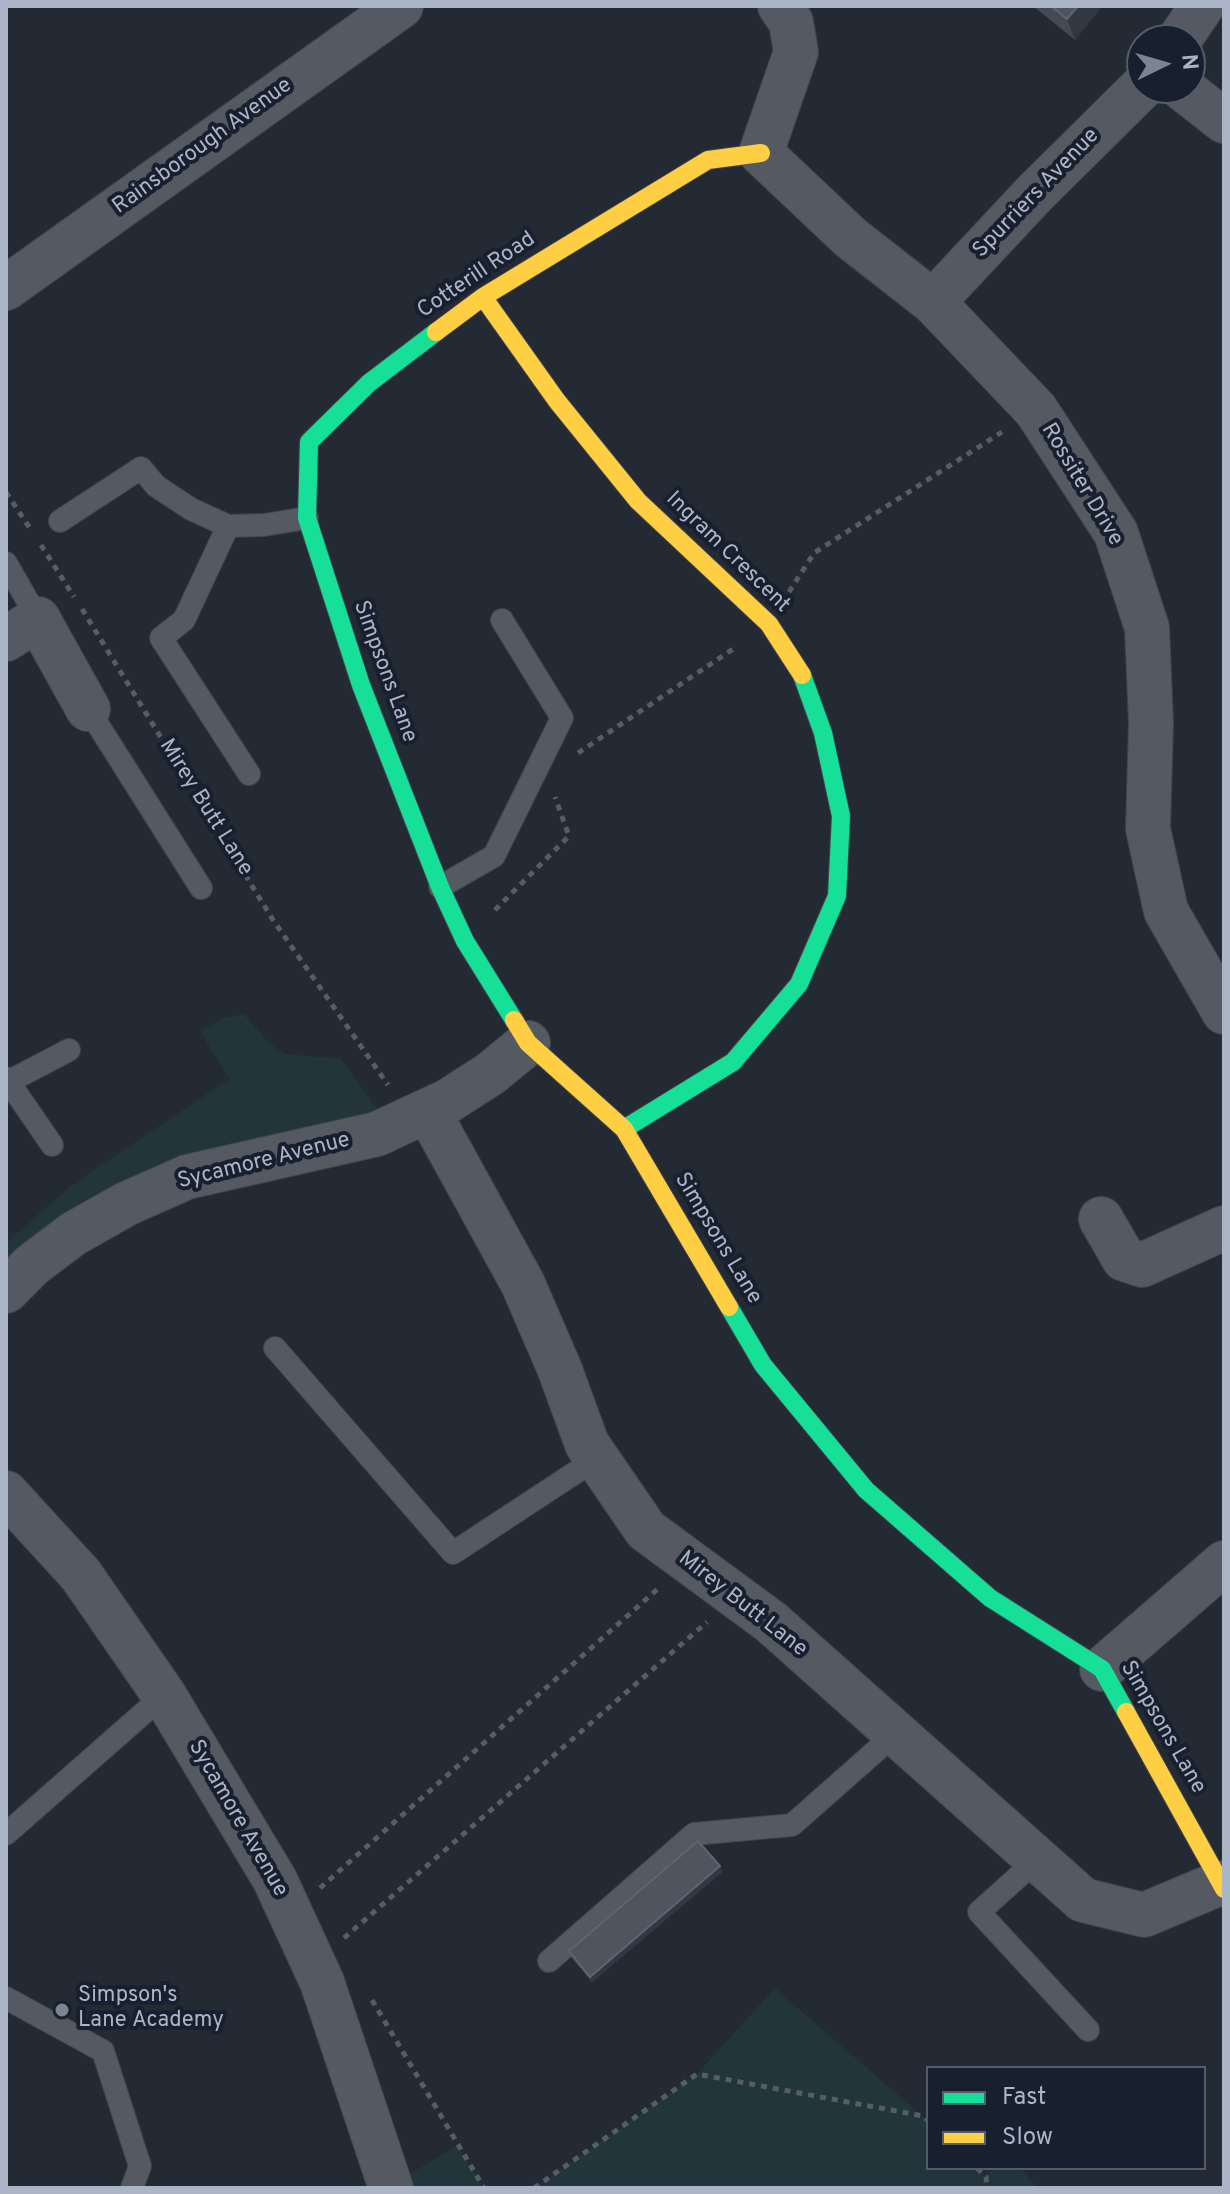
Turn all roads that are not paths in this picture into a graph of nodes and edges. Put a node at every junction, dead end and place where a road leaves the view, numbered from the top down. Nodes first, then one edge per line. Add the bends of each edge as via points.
1 (401, 6) edge
2 (780, 6) edge
3 (1202, 6) edge
4 (1190, 24) edge
5 (1126, 103) edge
6 (1202, 104) edge
7 (1224, 121) edge
8 (761, 153) junction
9 (6, 288) edge
10 (483, 297) junction
11 (933, 302) junction
12 (307, 518) junction
13 (60, 521) dead end
14 (228, 526) junction
15 (6, 563) edge
16 (502, 620) dead end
17 (22, 629) edge
18 (88, 709) joint
19 (249, 774) dead end
20 (440, 887) junction
21 (201, 888) dead end
22 (1224, 1012) edge
23 (528, 1043) junction
24 (69, 1050) dead end
25 (7, 1080) edge
26 (420, 1115) junction
27 (624, 1129) junction
28 (52, 1145) dead end
29 (1101, 1219) dead end
30 (1224, 1228) edge
31 (6, 1291) edge
32 (275, 1348) dead end
33 (596, 1459) junction
34 (6, 1493) edge
35 (1224, 1563) edge
36 (1102, 1669) junction
37 (164, 1695) junction
38 (895, 1734) junction
39 (6, 1834) edge
40 (1037, 1860) junction
41 (1222, 1886) edge
42 (549, 1961) dead end
43 (6, 1998) edge
44 (1088, 2030) dead end
45 (132, 2188) edge
46 (391, 2188) edge

1 - 9 street, Rainsborough Avenue
2 - 8 street via 791,22 796,52
3 - 4 street
5 - 11 street, Spurriers Avenue
6 - 7 street
8 - 10 street, Cotterill Road via 708,160
8 - 11 street, Rossiter Drive via 851,238
10 - 12 street, Cotterill Road via 369,383 309,442
10 - 27 street, Ingram Crescent via 638,501 769,624 806,681 841,816 837,896 799,984 733,1062
11 - 22 street, Rossiter Drive via 1036,410 1116,533 1147,628 1148,829 1166,911
12 - 14 lane
12 - 20 street, Simpsons Lane via 361,685
13 - 14 lane via 141,468 156,486
14 - 19 lane via 184,620 161,638
15 - 17 lane
16 - 20 lane via 562,718 494,856
17 - 18 street
18 - 21 lane
20 - 23 street, Simpsons Lane via 465,941
23 - 26 street, Sycamore Avenue via 490,1074
23 - 27 street, Simpsons Lane
24 - 25 lane
25 - 28 lane
26 - 31 street, Sycamore Avenue via 377,1134 187,1177 73,1234
26 - 33 street, Mirey Butt Lane via 523,1284
27 - 36 street, Simpsons Lane via 763,1365 866,1490 990,1598
29 - 30 street via 1124,1259 1142,1265
32 - 33 lane via 453,1553
33 - 38 street, Mirey Butt Lane via 646,1530 771,1622
34 - 37 street, Sycamore Avenue via 81,1575
35 - 36 street
36 - 41 street, Simpsons Lane
37 - 39 lane
37 - 46 street, Sycamore Avenue via 291,1914 338,2026
38 - 40 street, Mirey Butt Lane
38 - 42 lane via 792,1825 694,1834
40 - 41 street, Mirey Butt Lane via 1083,1900 1144,1915
40 - 44 lane via 979,1912
43 - 45 lane via 103,2051 140,2166

